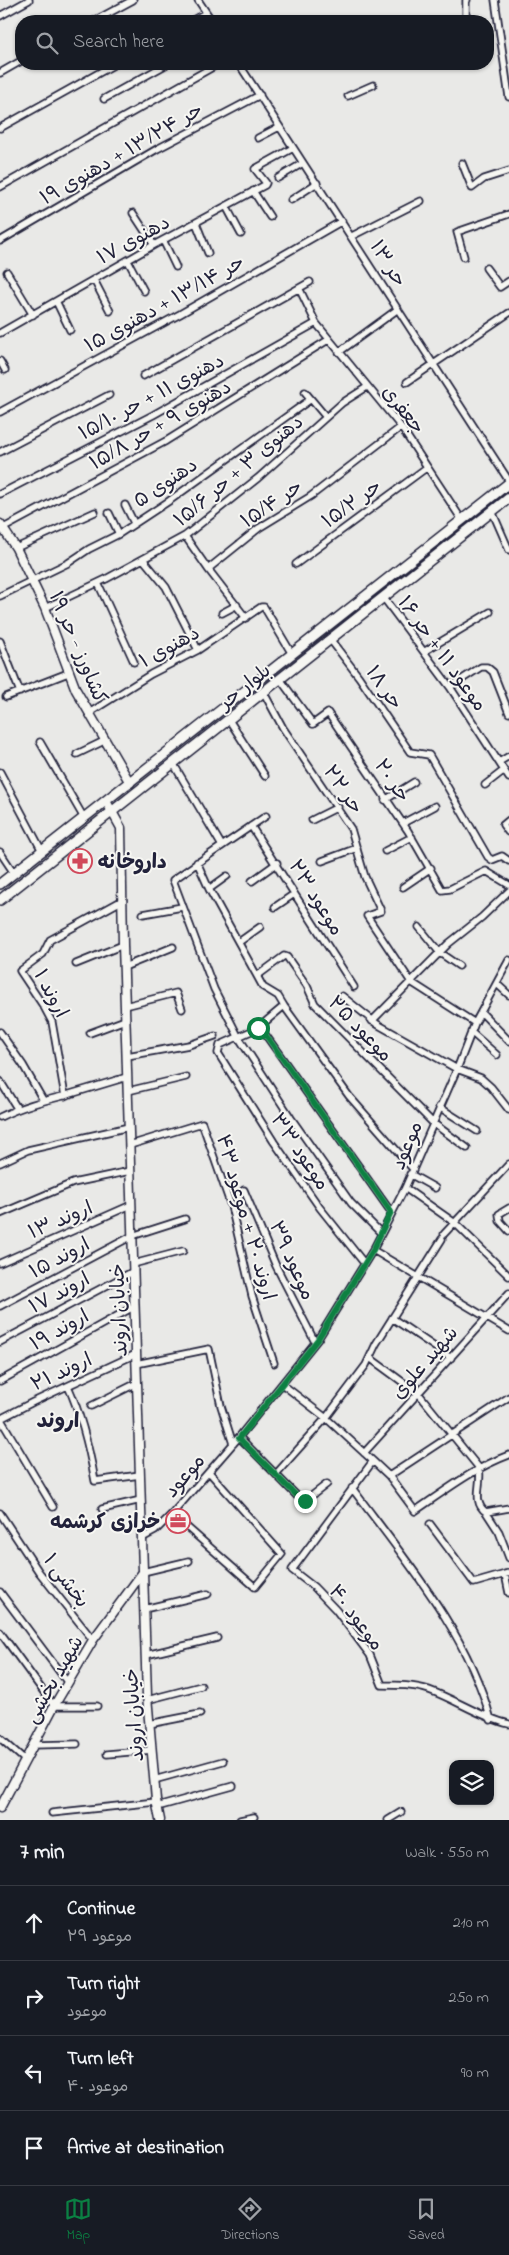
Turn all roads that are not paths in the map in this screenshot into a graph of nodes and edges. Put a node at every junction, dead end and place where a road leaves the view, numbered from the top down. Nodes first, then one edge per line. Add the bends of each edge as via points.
1 (29, 0) edge
2 (132, 0) edge
3 (198, 0) edge
4 (467, 0) edge
5 (495, 0) edge
6 (206, 13) joint
7 (105, 15) edge
8 (202, 15) edge
9 (466, 15) dead end
10 (0, 16) edge
11 (15, 64) edge
12 (104, 70) edge
13 (156, 70) edge
14 (207, 70) edge
15 (243, 70) edge
16 (0, 73) edge
17 (373, 85) dead end
18 (260, 95) junction
19 (348, 96) dead end
20 (509, 97) edge
21 (104, 99) dead end
22 (279, 127) junction
23 (0, 128) edge
24 (258, 138) dead end
25 (293, 148) junction
26 (303, 163) junction
27 (462, 163) dead end
28 (509, 171) edge
29 (278, 178) dead end
30 (317, 184) junction
31 (0, 187) edge
32 (253, 191) junction
33 (291, 200) dead end
34 (421, 201) dead end
35 (226, 206) junction
36 (133, 212) dead end
37 (509, 214) edge
38 (270, 217) dead end
39 (342, 221) junction
40 (196, 223) junction
41 (241, 234) dead end
42 (352, 236) junction
43 (163, 240) junction
44 (0, 241) edge
45 (154, 245) junction
46 (208, 253) dead end
47 (464, 258) dead end
48 (128, 261) junction
49 (176, 267) dead end
50 (486, 268) dead end
51 (7, 272) dead end
52 (94, 280) junction
53 (509, 281) edge
54 (310, 282) dead end
55 (299, 288) junction
56 (144, 292) dead end
57 (56, 302) junction
58 (398, 309) junction
59 (110, 311) dead end
60 (509, 313) edge
61 (33, 315) junction
62 (316, 322) junction
63 (70, 330) dead end
64 (0, 333) edge
65 (328, 340) junction
66 (339, 352) junction
67 (0, 361) edge
68 (434, 363) junction
69 (5, 370) dead end
70 (143, 376) dead end
71 (408, 382) dead end
72 (366, 387) junction
73 (305, 392) dead end
74 (109, 395) dead end
75 (311, 399) junction
76 (0, 412) edge
77 (326, 418) junction
78 (401, 427) junction
79 (0, 452) edge
80 (426, 468) junction
81 (509, 482) edge
82 (0, 494) edge
83 (509, 498) edge
84 (125, 506) dead end
85 (492, 511) junction
86 (94, 512) dead end
87 (109, 513) dead end
88 (462, 520) junction
89 (134, 523) junction
90 (1, 528) edge
91 (119, 534) junction
92 (185, 536) junction
93 (16, 548) junction
94 (509, 550) edge
95 (143, 559) junction
96 (296, 564) dead end
97 (208, 569) junction
98 (32, 582) junction
99 (98, 583) junction
100 (0, 596) edge
101 (383, 598) junction
102 (237, 605) junction
103 (45, 608) junction
104 (490, 612) dead end
105 (222, 613) dead end
106 (246, 618) junction
107 (330, 639) junction
108 (0, 641) edge
109 (198, 650) junction
110 (425, 651) junction
111 (292, 654) junction
112 (134, 662) dead end
113 (68, 673) junction
114 (280, 678) junction
115 (450, 686) junction
116 (20, 692) junction
117 (264, 693) junction
118 (6, 697) dead end
119 (89, 713) junction
120 (509, 713) edge
121 (229, 720) junction
122 (104, 741) junction
123 (40, 742) dead end
124 (76, 754) dead end
125 (509, 756) edge
126 (499, 762) junction
127 (173, 763) junction
128 (503, 771) junction
129 (0, 772) edge
130 (264, 776) dead end
131 (509, 778) edge
132 (414, 782) dead end
133 (130, 783) junction
134 (485, 786) dead end
135 (385, 800) junction
136 (106, 801) junction
137 (435, 806) dead end
138 (338, 807) junction
139 (113, 811) junction
140 (266, 816) dead end
141 (84, 818) junction
142 (312, 820) dead end
143 (509, 820) edge
144 (403, 823) junction
145 (252, 826) junction
146 (508, 832) edge
147 (412, 837) junction
148 (222, 846) junction
149 (356, 848) junction
150 (42, 851) junction
151 (385, 851) dead end
152 (0, 852) edge
153 (322, 860) dead end
154 (509, 861) edge
155 (197, 862) junction
156 (277, 863) junction
157 (431, 868) junction
158 (14, 873) junction
159 (227, 876) dead end
160 (252, 881) dead end
161 (0, 884) edge
162 (509, 885) edge
163 (403, 887) dead end
164 (209, 889) junction
165 (509, 891) edge
166 (294, 894) junction
167 (0, 900) edge
168 (123, 900) junction
169 (182, 907) junction
170 (275, 907) dead end
171 (143, 914) dead end
172 (260, 927) dead end
173 (419, 927) dead end
174 (238, 942) junction
175 (123, 945) junction
176 (173, 947) dead end
177 (440, 953) junction
178 (509, 960) edge
179 (76, 964) dead end
180 (459, 966) dead end
181 (124, 967) junction
182 (257, 976) junction
183 (411, 982) junction
184 (497, 984) junction
185 (354, 986) dead end
186 (509, 995) edge
187 (342, 996) dead end
188 (125, 1006) junction
189 (284, 1006) junction
190 (182, 1009) dead end
191 (481, 1012) junction
192 (125, 1020) junction
193 (372, 1021) junction
194 (475, 1023) junction
195 (260, 1027) junction
196 (0, 1032) edge
197 (472, 1032) junction
198 (90, 1033) dead end
199 (215, 1036) dead end
200 (239, 1038) junction
201 (509, 1041) edge
202 (497, 1055) dead end
203 (126, 1056) junction
204 (457, 1069) junction
205 (127, 1077) junction
206 (186, 1077) dead end
207 (0, 1081) edge
208 (128, 1091) junction
209 (65, 1096) junction
210 (43, 1100) junction
211 (439, 1107) junction
212 (17, 1108) junction
213 (509, 1110) edge
214 (0, 1117) edge
215 (433, 1123) junction
216 (129, 1127) junction
217 (476, 1131) dead end
218 (130, 1145) junction
219 (467, 1148) dead end
220 (0, 1163) edge
221 (509, 1164) edge
222 (130, 1171) junction
223 (412, 1172) junction
224 (405, 1188) junction
225 (435, 1188) dead end
226 (244, 1190) dead end
227 (132, 1205) junction
228 (509, 1208) edge
229 (391, 1212) junction
230 (0, 1214) edge
231 (185, 1219) dead end
232 (455, 1223) junction
233 (509, 1231) edge
234 (382, 1233) junction
235 (132, 1236) junction
236 (373, 1250) junction
237 (183, 1251) dead end
238 (0, 1262) edge
239 (364, 1263) junction
240 (133, 1267) junction
241 (418, 1276) junction
242 (509, 1276) edge
243 (509, 1294) edge
244 (0, 1306) edge
245 (134, 1306) junction
246 (392, 1318) junction
247 (485, 1318) junction
248 (509, 1331) edge
249 (0, 1342) edge
250 (315, 1342) junction
251 (136, 1354) junction
252 (370, 1358) junction
253 (451, 1358) junction
254 (274, 1363) dead end
255 (136, 1364) junction
256 (0, 1381) edge
257 (137, 1383) junction
258 (282, 1384) junction
259 (68, 1386) junction
260 (419, 1394) junction
261 (509, 1397) edge
262 (91, 1406) dead end
263 (326, 1418) junction
264 (0, 1419) edge
265 (450, 1434) junction
266 (239, 1438) junction
267 (233, 1444) junction
268 (364, 1453) junction
269 (509, 1455) edge
270 (373, 1461) junction
271 (479, 1468) junction
272 (209, 1472) junction
273 (276, 1474) junction
274 (140, 1475) junction
275 (389, 1476) junction
276 (327, 1484) dead end
277 (352, 1488) junction
278 (140, 1500) junction
279 (53, 1507) dead end
280 (509, 1508) edge
281 (102, 1509) dead end
282 (486, 1512) junction
283 (0, 1513) edge
284 (172, 1514) junction
285 (430, 1524) dead end
286 (142, 1538) junction
287 (509, 1558) edge
288 (189, 1561) dead end
289 (143, 1572) junction
290 (507, 1573) edge
291 (0, 1592) edge
292 (509, 1593) edge
293 (208, 1594) dead end
294 (144, 1609) junction
295 (0, 1632) edge
296 (217, 1638) dead end
297 (93, 1640) junction
298 (146, 1655) junction
299 (68, 1683) junction
300 (201, 1686) dead end
301 (147, 1700) junction
302 (54, 1706) junction
303 (97, 1706) dead end
304 (200, 1714) dead end
305 (491, 1720) junction
306 (150, 1724) junction
307 (509, 1724) edge
308 (0, 1738) edge
309 (77, 1744) dead end
310 (33, 1745) junction
311 (152, 1750) junction
312 (107, 1754) dead end
313 (24, 1760) junction
314 (223, 1761) dead end
315 (154, 1780) junction
316 (233, 1786) dead end
317 (157, 1804) junction
318 (0, 1808) edge
319 (401, 1812) dead end
320 (52, 1813) dead end
321 (254, 1817) dead end
322 (160, 1820) edge
323 (240, 1820) edge
324 (388, 1820) edge

1 - 10 street
2 - 7 street
3 - 6 street
4 - 9 street
5 - 20 street
6 - 8 street
11 - 16 street
12 - 23 street
13 - 21 street
14 - 31 street
15 - 18 street, حر ۱۳
17 - 19 street
18 - 22 street, حر ۱۳
18 - 44 street, حر ۱۳/۲۴ + دهنوی ۱۹ via 157,149
22 - 24 street
22 - 25 street, حر ۱۳
25 - 26 street, حر ۱۳
25 - 32 street via 255,169 266,183
26 - 29 street
26 - 30 street, حر ۱۳
27 - 28 street via 472,188 484,179
30 - 33 street
30 - 39 street, حر ۱۳
32 - 35 street, دهنوی ۱۷
32 - 38 street
34 - 42 street
35 - 40 street, دهنوی ۱۷
35 - 41 street
36 - 45 street
37 - 47 street via 457,232
39 - 42 street, حر ۱۳
39 - 76 street, حر ۱۳/۱۴ + دهنوی ۱۵
40 - 43 street, دهنوی ۱۷
40 - 46 street
42 - 58 street, حر ۱۳
43 - 45 street, دهنوی ۱۷
43 - 49 street
45 - 48 street, دهنوی ۱۷
48 - 52 street, دهنوی ۱۷
48 - 56 street
50 - 53 street via 500,287
51 - 61 street
52 - 57 street, دهنوی ۱۷
52 - 59 street
54 - 55 street
55 - 62 street, جعفری
55 - 70 street
57 - 61 street, دهنوی ۱۷
57 - 63 street
58 - 66 street
58 - 68 street, حر ۱۳
60 - 68 street
61 - 64 street, دهنوی ۱۷
62 - 65 street, جعفری
62 - 82 street, دهنوی ۱۱ + حر ۱۵/۱۰ via 154,415
65 - 66 street, جعفری
65 - 90 street, دهنوی ۹ + حر ۱۵/۸ via 166,441
66 - 72 street, جعفری
67 - 69 street
68 - 71 street
68 - 81 street, حر ۱۳
72 - 77 street, دهنوی ۳ + حر ۱۵/۶
72 - 78 street, جعفری
73 - 75 street
74 - 79 street
75 - 77 street
75 - 89 street, دهنوی ۵
77 - 92 street, دهنوی ۳ + حر ۱۵/۶
78 - 80 street, جعفری
78 - 97 street, حر ۱۵/۴ via 311,496 259,528
80 - 88 street, جعفری
80 - 96 street, حر ۱۵/۲
81 - 88 main road, بلوار حر
83 - 85 main road, بلوار حر
84 - 89 street
85 - 94 street
85 - 101 main road, بلوار حر
86 - 93 street
87 - 91 street
88 - 111 main road, بلوار حر
89 - 91 street, دهنوی ۵
90 - 93 street, کشاورز - حر ۱۹
91 - 98 street, دهنوی ۵
92 - 95 street, دهنوی ۳ + حر ۱۵/۶
92 - 97 street
93 - 98 street, کشاورز - حر ۱۹
95 - 99 street, دهنوی ۳ + حر ۱۵/۶
95 - 109 street via 166,587
97 - 102 street
98 - 100 street, دهنوی ۵
98 - 103 street, کشاورز - حر ۱۹
99 - 103 street, دهنوی ۳ + حر ۱۵/۶
99 - 112 street
101 - 107 main road, بلوار حر
101 - 110 street, موعود ۱۱ + حر ۱۶
102 - 105 street
102 - 106 street
103 - 113 street, کشاورز - حر ۱۹
104 - 110 street
106 - 109 street, دهنوی ۱
106 - 111 street, دهنوی ۱ via 264,607
107 - 114 main road, بلوار حر
107 - 154 street, حر ۱۸ via 412,754 429,755 488,857 492,860 502,856
108 - 116 street
109 - 119 street, دهنوی ۱ via 151,674
110 - 115 street, موعود ۱۱ + حر ۱۶
111 - 133 main road, بلوار حر
113 - 116 street
113 - 119 street, کشاورز - حر ۱۹
114 - 117 main road, بلوار حر
114 - 135 street, حر ۲۰ via 313,724 328,713
115 - 120 street via 487,666 493,672
115 - 126 street, موعود ۱۱ + حر ۱۶
116 - 118 street
117 - 121 main road, بلوار حر
117 - 138 street, حر ۲۲ via 283,728
119 - 122 street, کشاورز - حر ۱۹
121 - 127 main road, بلوار حر
121 - 130 street
122 - 124 street
122 - 133 street, کشاورز - حر ۱۹
123 - 141 street
125 - 126 street
126 - 128 street, موعود ۱۱ + حر ۱۶
127 - 139 main road, بلوار حر
127 - 148 street
128 - 131 street, موعود ۱۱ + حر ۱۶
128 - 134 street
129 - 150 street
132 - 135 street
133 - 136 main road, بلوار حر
135 - 144 street, حر ۲۰
136 - 139 street, خیابان اروند
136 - 141 main road, بلوار حر
137 - 144 street
138 - 142 street
138 - 149 street, حر ۲۲ via 351,829
139 - 167 main road, بلوار حر
139 - 168 street, خیابان اروند via 121,828
140 - 145 street
141 - 150 main road, بلوار حر
143 - 146 street via 503,825
144 - 147 street, حر ۲۰
145 - 148 street
145 - 156 street, موعود ۲۳
147 - 151 street
147 - 157 street, حر ۲۰
148 - 155 street
149 - 153 street
149 - 183 street, حر ۲۲ via 381,911 367,916
150 - 158 main road, بلوار حر
152 - 158 street
155 - 164 street
155 - 169 street via 173,880
156 - 160 street
156 - 166 street, موعود ۲۳
157 - 162 street, حر ۲۰ via 444,890 486,871
157 - 163 street
158 - 161 main road, بلوار حر
159 - 164 street
164 - 174 street
165 - 177 street
166 - 170 street
166 - 185 street, موعود ۲۳
168 - 175 street, خیابان اروند
168 - 209 street, اروند ۱ via 50,940 43,954 20,971 52,1022
169 - 171 street
169 - 200 street via 214,988
172 - 174 street
173 - 177 street
174 - 182 street
175 - 179 street
175 - 181 street, خیابان اروند
176 - 181 street
177 - 180 street
177 - 183 street
178 - 184 street, موعود
181 - 188 street, خیابان اروند
182 - 189 street via 263,988 278,996
182 - 215 street, موعود ۲۵ via 287,957 315,1004
183 - 193 street
183 - 194 street
184 - 186 street
184 - 191 street, موعود
187 - 193 street
188 - 190 street via 176,993
188 - 192 street, خیابان اروند
189 - 195 street
189 - 223 street via 349,1096
191 - 194 street, موعود
191 - 201 street
192 - 198 street
192 - 203 street, خیابان اروند
193 - 204 street
194 - 197 street, موعود
195 - 200 street
195 - 229 street
196 - 210 street
197 - 202 street
197 - 204 street, موعود
199 - 203 street via 189,1045
200 - 234 street via 352,1203
200 - 239 street, موعود ۳۳ via 220,1045 218,1053 320,1208
203 - 205 street, خیابان اروند
204 - 211 street, موعود
204 - 213 street via 481,1078
205 - 208 street, خیابان اروند
205 - 209 street
206 - 208 street
207 - 212 street
208 - 216 street, خیابان اروند
209 - 210 street
210 - 212 street
211 - 215 street, موعود
211 - 217 street
212 - 214 street
215 - 219 street
215 - 223 street, موعود
216 - 218 street, خیابان اروند
216 - 220 street via 28,1150
218 - 222 street, خیابان اروند
218 - 254 street, اروند ۲۰ + موعود ۴۳ via 202,1123 231,1206 252,1296
221 - 232 street
222 - 227 street, خیابان اروند
222 - 230 street via 73,1183
223 - 224 street, موعود
223 - 225 street
224 - 229 street, موعود
224 - 232 street
226 - 250 street, موعود ۳۹ via 276,1266
227 - 235 street, خیابان اروند
227 - 238 street, اروند ۱۳
228 - 233 street via 499,1214 500,1221
229 - 234 street, موعود
231 - 235 street, اروند ۱۵
232 - 241 street
232 - 242 street
234 - 236 street, موعود
235 - 240 street, خیابان اروند
235 - 244 street, اروند ۱۵
236 - 239 street, موعود
236 - 241 street
237 - 240 street, اروند ۱۷
239 - 250 street, موعود
240 - 245 street, خیابان اروند
240 - 249 street, اروند ۱۷
241 - 246 street
241 - 247 street
243 - 247 street, شهید علوی
245 - 251 street, خیابان اروند
245 - 256 street, اروند ۱۹
246 - 252 street
246 - 253 street
247 - 248 street
247 - 253 street, شهید علوی
250 - 258 street, موعود
251 - 255 street, خیابان اروند
251 - 259 street, اروند ۲۱
252 - 260 street
252 - 263 street
253 - 260 street, شهید علوی
255 - 257 street, خیابان اروند
255 - 267 street via 209,1349
257 - 262 street
257 - 274 street, خیابان اروند
258 - 263 street
258 - 266 street, موعود
259 - 264 street, اروند ۲۱
259 - 274 street via 88,1439 94,1481
260 - 265 street
260 - 268 street, شهید علوی
261 - 265 street
263 - 268 street
263 - 273 street
264 - 279 street
265 - 271 street
265 - 275 street
266 - 267 street, موعود
266 - 273 street
267 - 272 street, موعود
268 - 270 street
269 - 271 street
270 - 275 street
270 - 277 street
271 - 275 street via 415,1511
271 - 282 street via 478,1500
272 - 284 street, موعود
272 - 284 street via 282,1554 255,1587
273 - 276 street via 303,1501
274 - 278 street, خیابان اروند
277 - 305 street via 442,1609 476,1676
277 - 305 street, موعود ۴۰ via 292,1570 336,1610 370,1655 382,1685 402,1684 428,1690
278 - 281 street
278 - 286 street, خیابان اروند
280 - 282 street
282 - 287 street via 499,1532
283 - 297 street, بخشی ۱ via 39,1572
284 - 286 street, موعود via 155,1531
285 - 290 street via 474,1583
286 - 289 street, خیابان اروند
288 - 289 street
289 - 294 street, خیابان اروند
289 - 297 street, شهید بخشی
290 - 292 street
291 - 299 street
293 - 294 street
294 - 298 street, خیابان اروند
295 - 302 street
296 - 298 street
297 - 299 street, شهید بخشی
298 - 301 street, خیابان اروند
299 - 302 street, شهید بخشی
300 - 301 street
301 - 306 street, خیابان اروند
302 - 303 street
302 - 310 street, شهید بخشی
304 - 306 street
305 - 307 street
306 - 311 street, خیابان اروند
308 - 313 street
309 - 310 street
310 - 313 street, شهید بخشی
311 - 312 street
311 - 315 street, خیابان اروند
313 - 318 street, شهید بخشی
314 - 315 street
315 - 317 street, خیابان اروند
316 - 317 street
317 - 320 street
317 - 322 street, خیابان اروند
319 - 324 street
321 - 323 street

